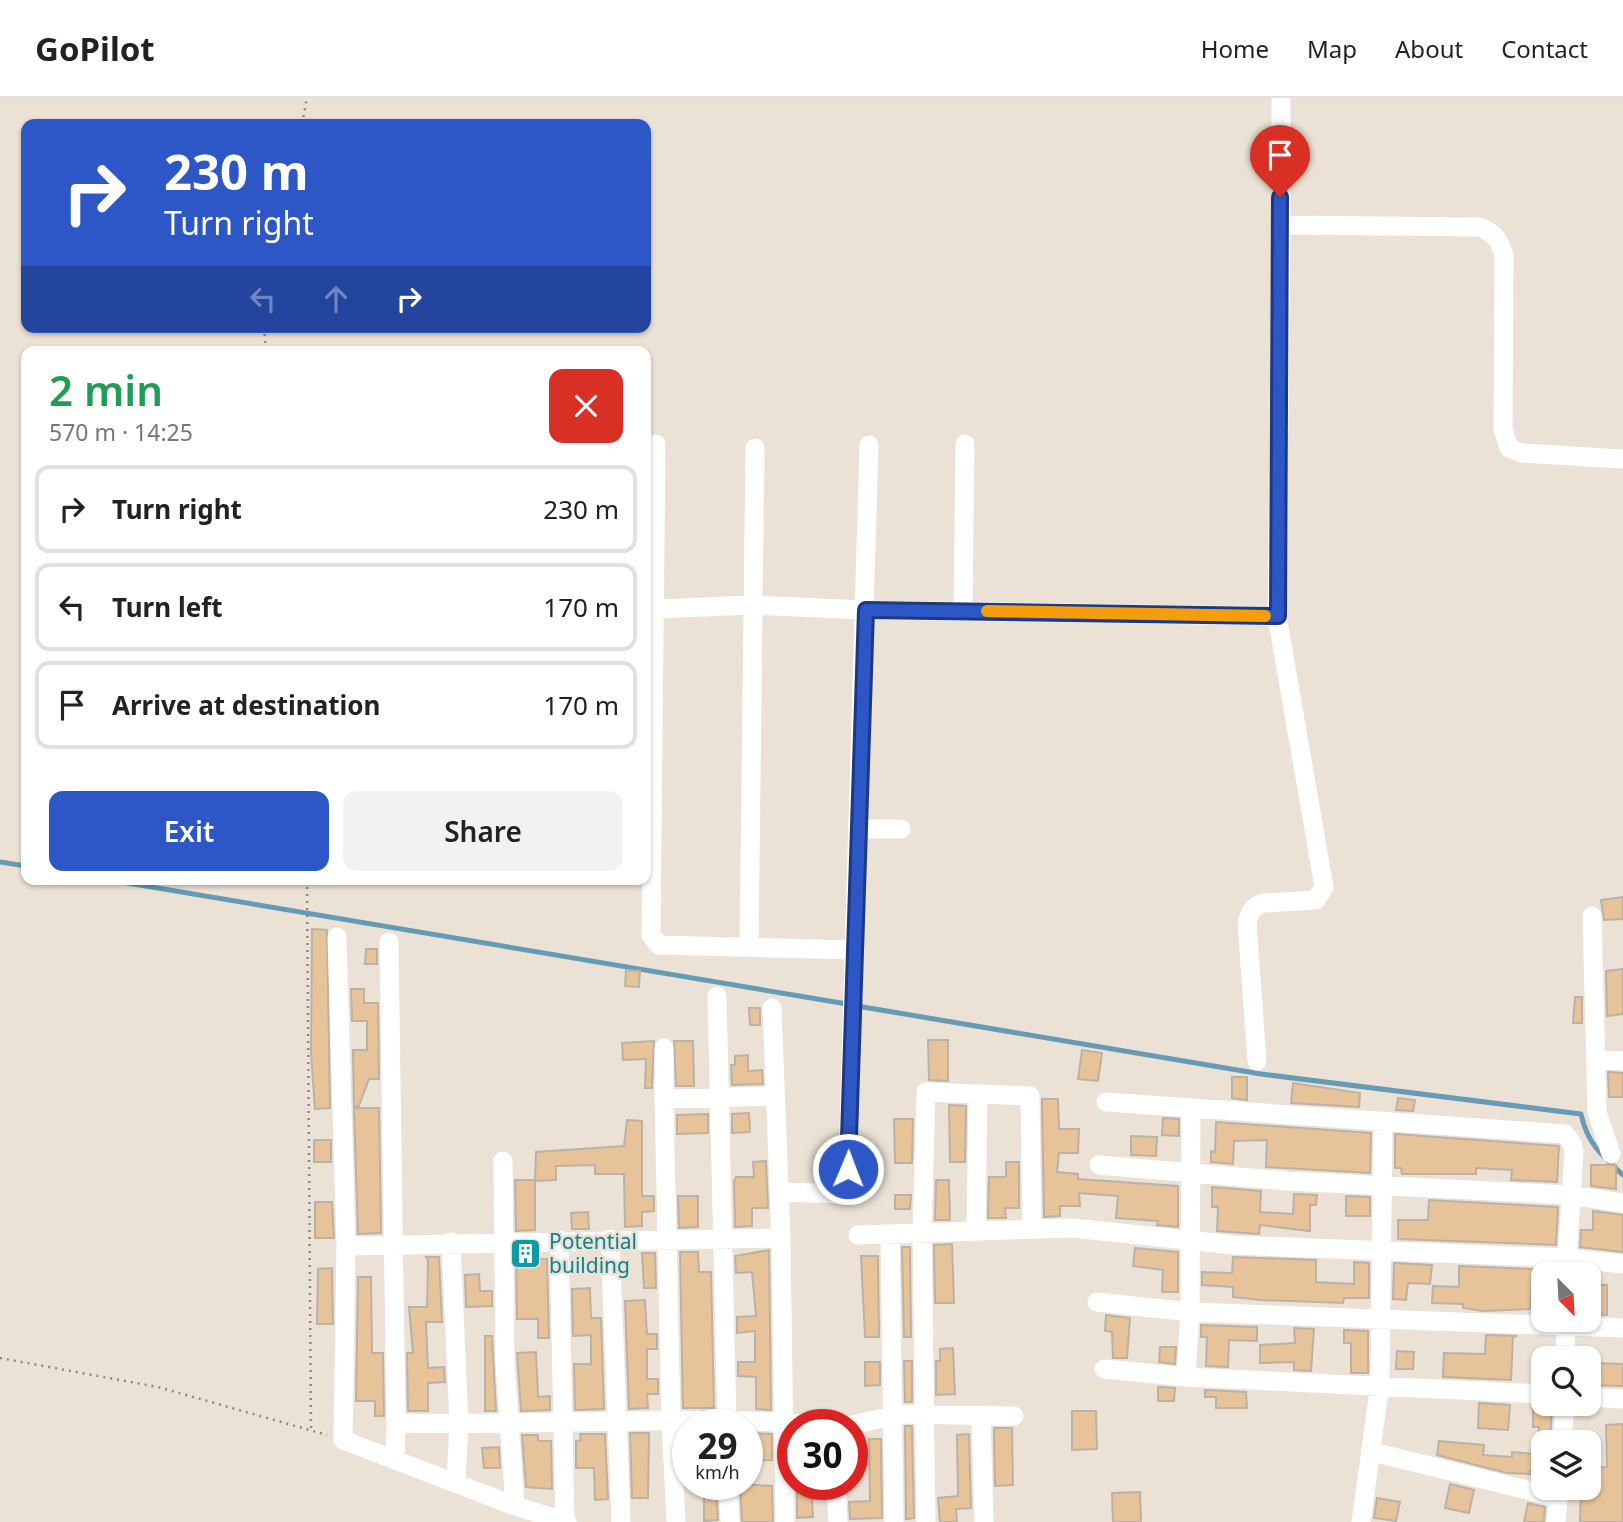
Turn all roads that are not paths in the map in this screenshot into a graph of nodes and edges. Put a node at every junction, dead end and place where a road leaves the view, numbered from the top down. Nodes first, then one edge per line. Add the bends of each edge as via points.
1 (1281, 98) edge
2 (1281, 225) junction
3 (656, 444) dead end
4 (965, 444) dead end
5 (869, 445) dead end
6 (755, 448) dead end
7 (1623, 459) edge
8 (753, 605) junction
9 (656, 609) junction
10 (866, 610) junction
11 (962, 611) junction
12 (1278, 616) junction
13 (860, 829) junction
14 (901, 829) dead end
15 (1592, 916) dead end
16 (337, 937) dead end
17 (389, 942) dead end
18 (750, 947) junction
19 (855, 950) junction
20 (717, 996) dead end
21 (772, 1008) dead end
22 (664, 1048) dead end
23 (1596, 1059) junction
24 (1257, 1061) dead end
25 (1623, 1061) edge
26 (978, 1094) junction
27 (774, 1097) junction
28 (664, 1099) junction
29 (718, 1099) junction
30 (1106, 1102) dead end
31 (1192, 1109) junction
32 (1383, 1122) junction
33 (1611, 1154) dead end
34 (503, 1161) dead end
35 (1099, 1165) dead end
36 (1190, 1174) junction
37 (1383, 1185) junction
38 (780, 1192) junction
39 (1570, 1195) junction
40 (1623, 1203) edge
41 (1032, 1229) junction
42 (975, 1231) junction
43 (922, 1234) junction
44 (858, 1235) dead end
45 (890, 1236) junction
46 (721, 1237) junction
47 (665, 1238) junction
48 (781, 1238) junction
49 (610, 1239) junction
50 (559, 1240) junction
51 (504, 1241) junction
52 (1190, 1241) junction
53 (451, 1242) junction
54 (393, 1244) junction
55 (346, 1246) junction
56 (1383, 1251) junction
57 (1566, 1262) edge
58 (1531, 1263) edge
59 (1623, 1264) edge
60 (1601, 1265) edge
61 (1097, 1302) dead end
62 (1190, 1312) junction
63 (1379, 1320) junction
64 (1531, 1322) edge
65 (1601, 1326) edge
66 (1623, 1328) edge
67 (1104, 1368) dead end
68 (1186, 1377) junction
69 (1380, 1384) junction
70 (1531, 1393) edge
71 (1601, 1398) edge
72 (1623, 1399) edge
73 (727, 1409) edge
74 (784, 1409) edge
75 (894, 1415) junction
76 (927, 1415) junction
77 (981, 1416) junction
78 (1014, 1416) dead end
79 (671, 1421) junction
80 (868, 1421) edge
81 (619, 1422) junction
82 (396, 1423) junction
83 (459, 1424) junction
84 (564, 1424) junction
85 (509, 1425) junction
86 (1373, 1452) junction
87 (395, 1458) junction
88 (456, 1482) junction
89 (1531, 1487) edge
90 (729, 1500) edge
91 (785, 1500) edge
92 (837, 1500) edge
93 (1558, 1500) edge
94 (515, 1506) junction
95 (566, 1522) edge
96 (621, 1522) edge
97 (676, 1522) edge
98 (730, 1522) edge
99 (785, 1522) edge
100 (838, 1522) edge
101 (894, 1522) edge
102 (926, 1522) edge
103 (984, 1522) edge
104 (1361, 1522) edge
105 (1556, 1522) edge

1 - 2 street
2 - 7 street via 1480,227 1492,232 1504,257 1503,429 1509,448 1522,453
2 - 12 street
3 - 9 street
4 - 11 street
5 - 10 street
6 - 8 street
8 - 9 street
8 - 10 street
8 - 18 street
9 - 18 street via 651,935 659,945
10 - 11 street
10 - 13 street
11 - 12 street
12 - 24 street via 1324,887 1315,900 1264,903 1255,905 1250,913
13 - 14 street
13 - 19 street
15 - 23 street
16 - 55 street
17 - 54 street
18 - 19 street
19 - 38 street via 847,1194
20 - 29 street
21 - 27 street
22 - 28 street
23 - 25 street
23 - 33 street via 1598,1122
26 - 41 street via 1030,1096
26 - 42 street
26 - 43 street via 926,1092
27 - 29 street
27 - 38 street
28 - 29 street
28 - 47 street
29 - 46 street
30 - 31 street
31 - 32 street
31 - 36 street
32 - 37 street
32 - 39 street via 1564,1134 1574,1152
34 - 51 street
35 - 36 street
36 - 37 street
36 - 52 street
37 - 39 street
37 - 56 street
38 - 48 street
39 - 40 street
39 - 57 street
41 - 42 street
41 - 52 street via 1072,1228
42 - 43 street
43 - 45 street
43 - 76 street
44 - 45 street
45 - 75 street
46 - 47 street
46 - 48 street
46 - 73 street
47 - 49 street
47 - 79 street
48 - 74 street
49 - 50 street
49 - 81 street
50 - 51 street
50 - 84 street
51 - 53 street
51 - 85 street
52 - 56 street
52 - 62 street
53 - 54 street
53 - 83 street
54 - 55 street
54 - 82 street
55 - 87 street via 344,1440
56 - 58 street
56 - 63 street
59 - 60 street
61 - 62 street
62 - 63 street
62 - 68 street
63 - 64 street
63 - 69 street
65 - 66 street
67 - 68 street
68 - 69 street
69 - 70 street
69 - 86 street
71 - 72 street
75 - 76 street
75 - 80 street
75 - 101 street
76 - 77 street
76 - 102 street
77 - 78 street
77 - 103 street
79 - 81 street
79 - 97 street
81 - 84 street
81 - 96 street
82 - 83 street
82 - 87 street
83 - 85 street
83 - 88 street
84 - 85 street
84 - 95 street
85 - 94 street
86 - 89 street
86 - 104 street
87 - 88 street
88 - 94 street
90 - 98 street
91 - 99 street
92 - 100 street
93 - 105 street
94 - 95 street

